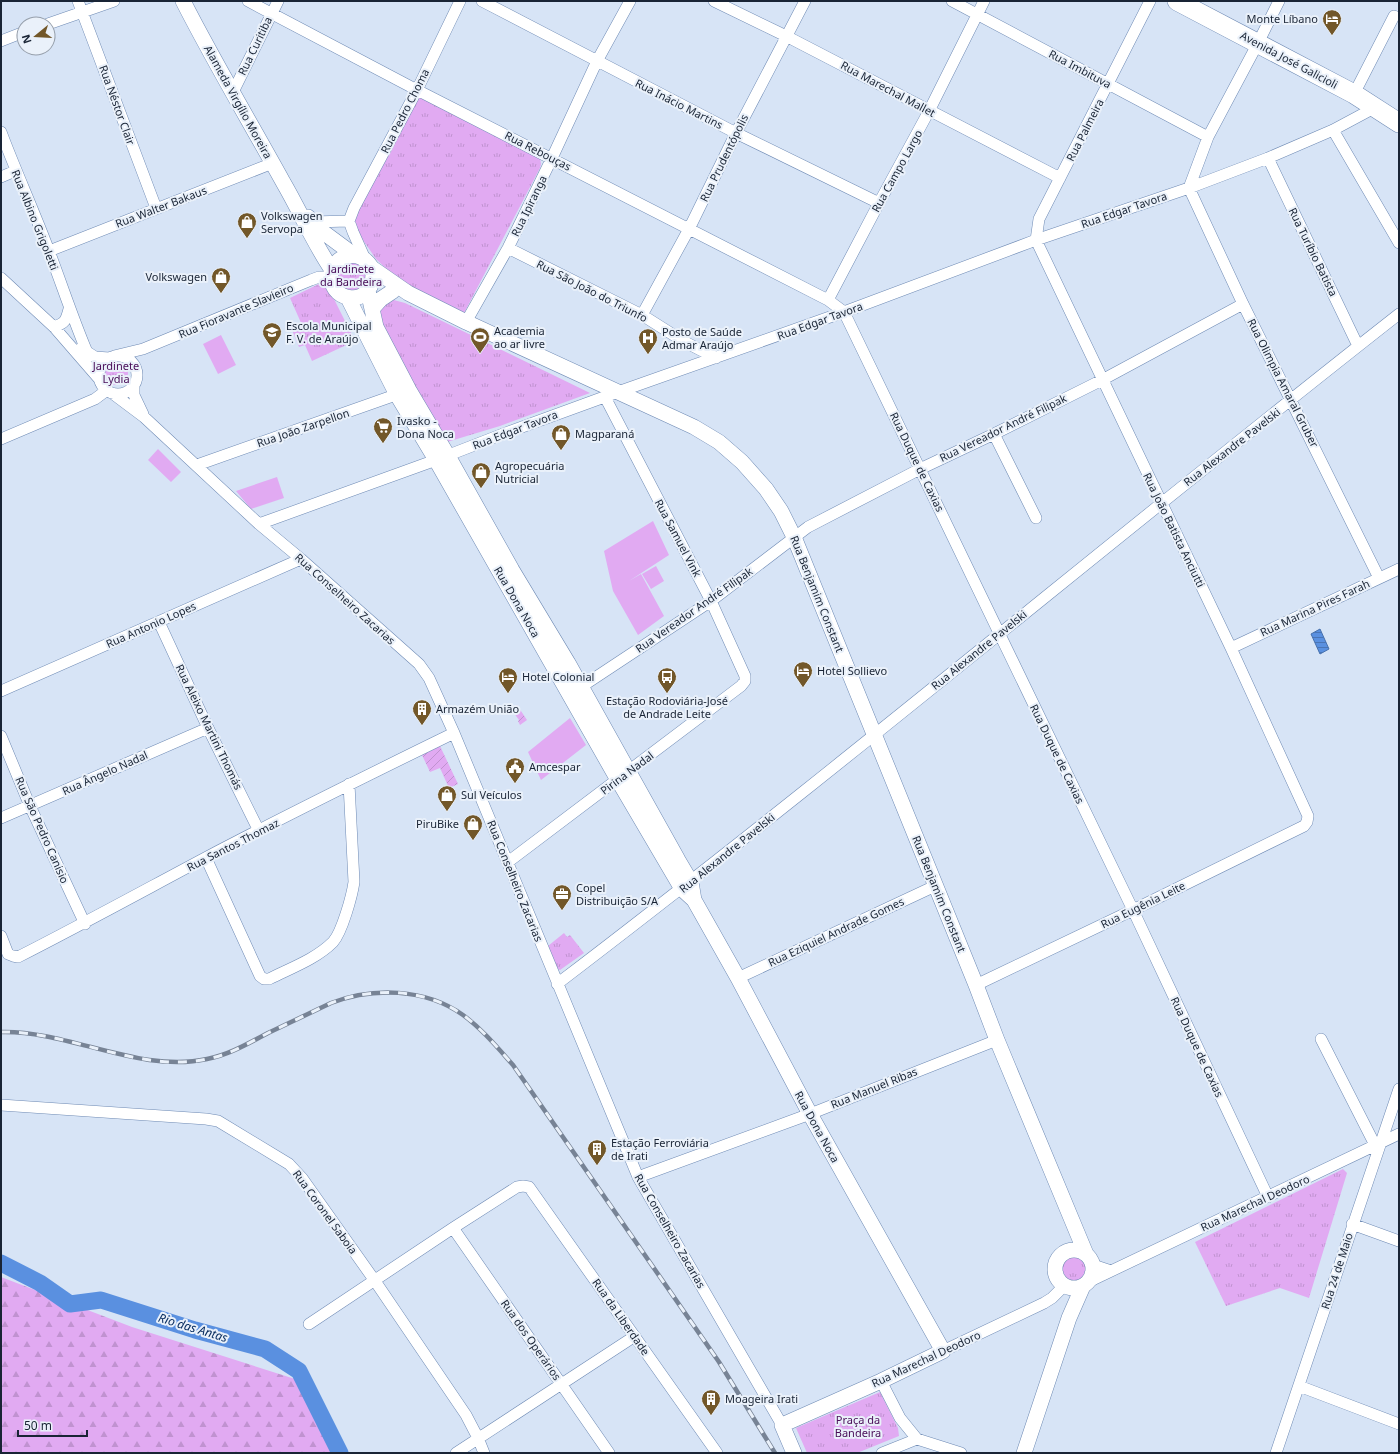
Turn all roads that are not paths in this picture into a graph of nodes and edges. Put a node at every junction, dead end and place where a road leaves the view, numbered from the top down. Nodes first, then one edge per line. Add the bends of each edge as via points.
1 (78, 1) edge
2 (114, 1) edge
3 (183, 1) edge
4 (248, 1) edge
5 (278, 1) edge
6 (460, 1) edge
7 (482, 1) edge
8 (630, 1) edge
9 (714, 1) edge
10 (805, 1) edge
11 (952, 1) edge
12 (984, 1) edge
13 (1150, 1) edge
14 (1177, 1) edge
15 (1279, 1) edge
16 (82, 12) junction
17 (272, 13) junction
18 (978, 14) junction
19 (1394, 16) dead end
20 (56, 21) edge
21 (16, 35) edge
22 (786, 36) junction
23 (1, 40) edge
24 (1258, 44) junction
25 (597, 61) junction
26 (1108, 84) junction
27 (417, 90) junction
28 (233, 92) junction
29 (1354, 94) junction
30 (1376, 108) junction
31 (929, 111) junction
32 (1399, 123) edge
33 (1333, 130) junction
34 (1, 132) edge
35 (736, 133) junction
36 (1208, 137) junction
37 (552, 158) junction
38 (1268, 158) junction
39 (273, 163) junction
40 (15, 171) junction
41 (1, 177) edge
42 (1060, 178) junction
43 (1188, 188) junction
44 (294, 202) junction
45 (878, 203) junction
46 (156, 208) junction
47 (349, 221) junction
48 (312, 222) junction
49 (689, 229) junction
50 (1036, 240) junction
51 (1399, 243) edge
52 (508, 248) junction
53 (49, 251) junction
54 (364, 261) junction
55 (331, 273) junction
56 (1, 278) edge
57 (370, 289) junction
58 (392, 291) junction
59 (408, 293) junction
60 (348, 298) junction
61 (828, 300) junction
62 (1243, 304) junction
63 (69, 309) junction
64 (372, 309) junction
65 (844, 312) junction
66 (1399, 314) edge
67 (642, 315) junction
68 (466, 322) junction
69 (54, 327) junction
70 (63, 337) junction
71 (1358, 346) junction
72 (143, 349) junction
73 (87, 352) junction
74 (112, 357) junction
75 (716, 358) junction
76 (136, 370) junction
77 (100, 380) junction
78 (1102, 380) junction
79 (134, 385) junction
80 (109, 391) junction
81 (403, 392) junction
82 (611, 394) junction
83 (1291, 400) junction
84 (144, 416) junction
85 (994, 434) junction
86 (1, 439) edge
87 (442, 458) junction
88 (197, 465) junction
89 (920, 468) junction
90 (1162, 503) junction
91 (1036, 518) dead end
92 (259, 524) junction
93 (794, 537) junction
94 (301, 559) junction
95 (1399, 569) edge
96 (1379, 578) junction
97 (711, 601) junction
98 (159, 622) junction
99 (999, 634) junction
100 (1231, 648) junction
101 (745, 681) joint
102 (1, 690) edge
103 (575, 691) junction
104 (208, 728) junction
105 (454, 733) junction
106 (874, 735) junction
107 (1, 736) edge
108 (623, 776) junction
109 (349, 784) junction
110 (30, 806) junction
111 (1, 818) edge
112 (1308, 822) joint
113 (259, 831) junction
114 (206, 858) junction
115 (508, 862) junction
116 (686, 886) junction
117 (935, 886) junction
118 (1133, 910) junction
119 (85, 924) junction
120 (1, 936) edge
121 (738, 978) junction
122 (558, 984) junction
123 (976, 985) junction
124 (1321, 1039) dead end
125 (997, 1040) junction
126 (1399, 1089) edge
127 (1, 1105) edge
128 (810, 1114) junction
129 (1399, 1134) edge
130 (1378, 1143) junction
131 (638, 1177) junction
132 (1268, 1197) junction
133 (1070, 1217) junction
134 (1352, 1224) junction
135 (453, 1228) junction
136 (1399, 1241) edge
137 (1069, 1251) junction
138 (1089, 1259) junction
139 (1111, 1271) junction
140 (375, 1281) junction
141 (1077, 1285) junction
142 (309, 1324) dead end
143 (635, 1336) junction
144 (943, 1351) junction
145 (881, 1381) junction
146 (560, 1384) junction
147 (1298, 1386) junction
148 (1399, 1424) edge
149 (782, 1425) junction
150 (478, 1438) junction
151 (916, 1440) junction
152 (456, 1453) edge
153 (484, 1453) edge
154 (609, 1453) edge
155 (717, 1453) edge
156 (794, 1453) edge
157 (882, 1453) edge
158 (961, 1453) edge
159 (1024, 1453) edge
160 (1276, 1453) edge

1 - 16 street, Rua Néstor Clair
2 - 16 street
3 - 28 main road, Alameda Virgílio Moreira
4 - 17 street, Rua Rebouças
5 - 17 street, Rua Curitiba
6 - 27 street, Rua Pedro Choma
7 - 25 street, Rua Inácio Martins
8 - 25 street, Rua Ipiranga
9 - 22 street, Rua Marechal Mallet
10 - 22 street, Rua Prudentópolis
11 - 18 street, Rua Imbituva
12 - 18 street, Rua Campo Largo
13 - 26 street, Rua Palmeira
14 - 24 highway, Avenida José Galicioli
15 - 24 street
16 - 20 street
16 - 46 street, Rua Néstor Clair
17 - 27 street, Rua Rebouças
17 - 28 street, Rua Curitiba
18 - 26 street, Rua Imbituva
18 - 31 street, Rua Campo Largo
19 - 29 street
21 - 23 street
22 - 31 street, Rua Marechal Mallet
22 - 35 street, Rua Prudentópolis
24 - 29 highway, Avenida José Galicioli
24 - 36 street
25 - 35 street, Rua Inácio Martins
25 - 37 street, Rua Ipiranga
26 - 36 street, Rua Imbituva
26 - 42 street, Rua Palmeira
27 - 37 street, Rua Rebouças
27 - 47 street, Rua Pedro Choma
28 - 39 main road, Alameda Virgílio Moreira
29 - 30 highway, Avenida José Galicioli
30 - 32 highway, Avenida José Galicioli
30 - 33 street, Rua Edgar Tavora
31 - 42 street, Rua Marechal Mallet
31 - 45 street, Rua Campo Largo
33 - 38 street, Rua Edgar Tavora
33 - 51 street
34 - 40 street, Rua Albino Grigoletti
35 - 45 street, Rua Inácio Martins
35 - 49 street, Rua Prudentópolis
36 - 43 street
37 - 49 street, Rua Rebouças
37 - 52 street, Rua Ipiranga
38 - 43 street, Rua Edgar Tavora
38 - 71 street, Rua Turíbio Batista
39 - 44 main road, Alameda Virgílio Moreira
39 - 46 street, Rua Walter Bakaus
40 - 41 street
40 - 53 street, Rua Albino Grigoletti
42 - 50 street, Rua Palmeira via 1039,219
43 - 50 street, Rua Edgar Tavora
43 - 62 street, Rua Olimpia Amaral Gruber
44 - 48 main road, Alameda Virgílio Moreira
44 - 55 main road, Alameda Virgílio Moreira
45 - 61 street, Rua Campo Largo
46 - 53 street, Rua Walter Bakaus
47 - 48 street
47 - 54 street
48 - 54 main road, Alameda Virgílio Moreira
49 - 61 street, Rua Rebouças
49 - 67 street, Rua Prudentópolis
50 - 65 street, Rua Edgar Tavora
50 - 78 street, Rua João Batista Anciutti
52 - 67 street, Rua São João do Triunfo
52 - 68 street, Rua Ipiranga
53 - 63 street, Rua Albino Grigoletti
54 - 55 main road via 347,256 335,263
54 - 57 main road via 374,275
54 - 59 main road, Rua Benjamim Constant
55 - 60 main road via 332,284 336,290
55 - 72 street, Rua Fioravante Slavieiro
56 - 69 street
57 - 58 main road, Rua Benjamim Constant
57 - 60 main road via 362,296
57 - 64 main road, Rua Dona Noca
58 - 59 main road, Rua Benjamim Constant
58 - 64 main road
59 - 68 main road, Rua Benjamim Constant
60 - 81 main road, Rua Dona Noca
61 - 65 street
62 - 78 street, Rua Vereador André Filipak
62 - 83 street, Rua Olimpia Amaral Gruber
63 - 69 street via 64,323
63 - 73 street, Rua Albino Grigoletti
64 - 81 main road, Rua Dona Noca via 376,327
65 - 75 street, Rua Edgar Tavora
65 - 89 street, Rua Duque de Caxias
66 - 71 street, Rua Alexandre Pavelski
67 - 75 street, Rua São João do Triunfo
68 - 82 main road, Rua Benjamim Constant
69 - 70 street
70 - 73 street
70 - 77 street
71 - 83 street, Rua Alexandre Pavelski
72 - 74 street, Rua Fioravante Slavieiro
72 - 76 street
73 - 74 street via 95,357
74 - 76 street via 126,358
74 - 77 street via 100,367
75 - 82 street, Rua Edgar Tavora
76 - 79 street
77 - 80 street
78 - 85 street, Rua Vereador André Filipak
78 - 90 street, Rua João Batista Anciutti
79 - 80 street via 124,392
79 - 84 street, Rua Conselheiro Zacarias via 134,395
80 - 84 street, Rua Conselheiro Zacarias
80 - 86 street
81 - 87 main road, Rua Dona Noca
81 - 88 street, Rua João Zarpellon
82 - 87 street, Rua Edgar Tavora
82 - 93 main road, Rua Benjamim Constant via 694,427 719,442 742,462 766,489
82 - 97 street, Rua Samuel Vink
83 - 90 street, Rua Alexandre Pavelski
83 - 96 street, Rua Olimpia Amaral Gruber
84 - 88 street, Rua Conselheiro Zacarias
85 - 89 street, Rua Vereador André Filipak
85 - 91 street
87 - 92 street, Rua Edgar Tavora
87 - 103 main road, Rua Dona Noca
88 - 92 street, Rua Conselheiro Zacarias
89 - 93 street, Rua Vereador André Filipak via 808,527
89 - 99 street, Rua Duque de Caxias
90 - 99 street, Rua Alexandre Pavelski
90 - 100 street, Rua João Batista Anciutti
92 - 94 street, Rua Conselheiro Zacarias
93 - 97 street, Rua Vereador André Filipak
93 - 106 main road, Rua Benjamim Constant
94 - 98 street, Rua Antonio Lopes
94 - 105 street, Rua Conselheiro Zacarias via 418,664 428,678
95 - 96 street, Rua Marina Pires Farah
96 - 100 street, Rua Marina Pires Farah
97 - 101 street, Rua Samuel Vink
97 - 103 street, Rua Vereador André Filipak
98 - 102 street, Rua Antonio Lopes
98 - 104 street, Rua Aleixo Martini Thomás
99 - 106 street, Rua Alexandre Pavelski
99 - 118 street, Rua Duque de Caxias
100 - 112 street, Rua João Batista Anciutti via 1308,816
101 - 108 street, Pirina Nadal
103 - 108 main road, Rua Dona Noca
104 - 110 street, Rua Ângelo Nadal
104 - 113 street, Rua Aleixo Martini Thomás
105 - 109 street, Rua Santos Thomaz
105 - 115 street, Rua Conselheiro Zacarias
106 - 116 street, Rua Alexandre Pavelski
106 - 117 main road, Rua Benjamim Constant
107 - 110 street, Rua São Pedro Canisio
108 - 115 street, Pirina Nadal
108 - 116 main road, Rua Dona Noca
109 - 113 street, Rua Santos Thomaz
109 - 114 street via 354,882 352,896 338,935 313,957 270,979 260,976
110 - 111 street, Rua Ângelo Nadal
110 - 119 street, Rua São Pedro Canisio
112 - 118 street, Rua Eugênia Leite
113 - 114 street, Rua Santos Thomaz
114 - 119 street, Rua Santos Thomaz
115 - 122 street, Rua Conselheiro Zacarias
116 - 121 main road, Rua Dona Noca
116 - 122 street, Rua Alexandre Pavelski
117 - 121 street, Rua Eziquiel Andrade Gomes
117 - 123 main road, Rua Benjamim Constant
118 - 123 street, Rua Eugênia Leite
118 - 132 street, Rua Duque de Caxias
119 - 120 street, Rua Santos Thomaz via 18,956 8,954
121 - 128 main road, Rua Dona Noca
122 - 131 street, Rua Conselheiro Zacarias
123 - 125 main road, Rua Benjamim Constant
124 - 130 street
125 - 128 street, Rua Manuel Ribas
125 - 133 main road, Rua Benjamim Constant
126 - 130 street, Rua 24 de Maio
127 - 140 street, Rua Coronel Saboia via 218,1121 289,1164 302,1178
128 - 131 street, Rua Manuel Ribas
128 - 144 main road, Rua Dona Noca
129 - 130 street, Rua Marechal Deodoro
130 - 132 street, Rua Marechal Deodoro
130 - 134 street, Rua 24 de Maio
131 - 149 street, Rua Conselheiro Zacarias
132 - 139 street, Rua Marechal Deodoro
133 - 137 main road, Rua Benjamim Constant
133 - 138 main road, Rua Benjamim Constant
134 - 136 street
134 - 147 street, Rua 24 de Maio
135 - 140 street
135 - 143 street, Rua da Liberdade via 517,1187 529,1187
135 - 146 street, Rua dos Operários
137 - 138 main road via 1075,1250
137 - 141 main road via 1059,1258 1057,1276 1061,1283
138 - 139 street
138 - 141 main road via 1093,1271
139 - 141 street, Rua Marechal Deodoro
140 - 142 street
140 - 150 street, Rua Coronel Saboia via 466,1415
141 - 144 street, Rua Marechal Deodoro
141 - 159 main road via 1069,1318
143 - 146 street
143 - 155 street, Rua da Liberdade
144 - 145 main road, Rua Marechal Deodoro
145 - 149 main road, Rua Marechal Deodoro
145 - 151 street via 900,1418
146 - 150 street
146 - 154 street, Rua dos Operários
147 - 148 street
147 - 160 street, Rua 24 de Maio
149 - 156 main road
150 - 152 street
150 - 153 street, Rua Coronel Saboia
151 - 157 street
151 - 158 street

